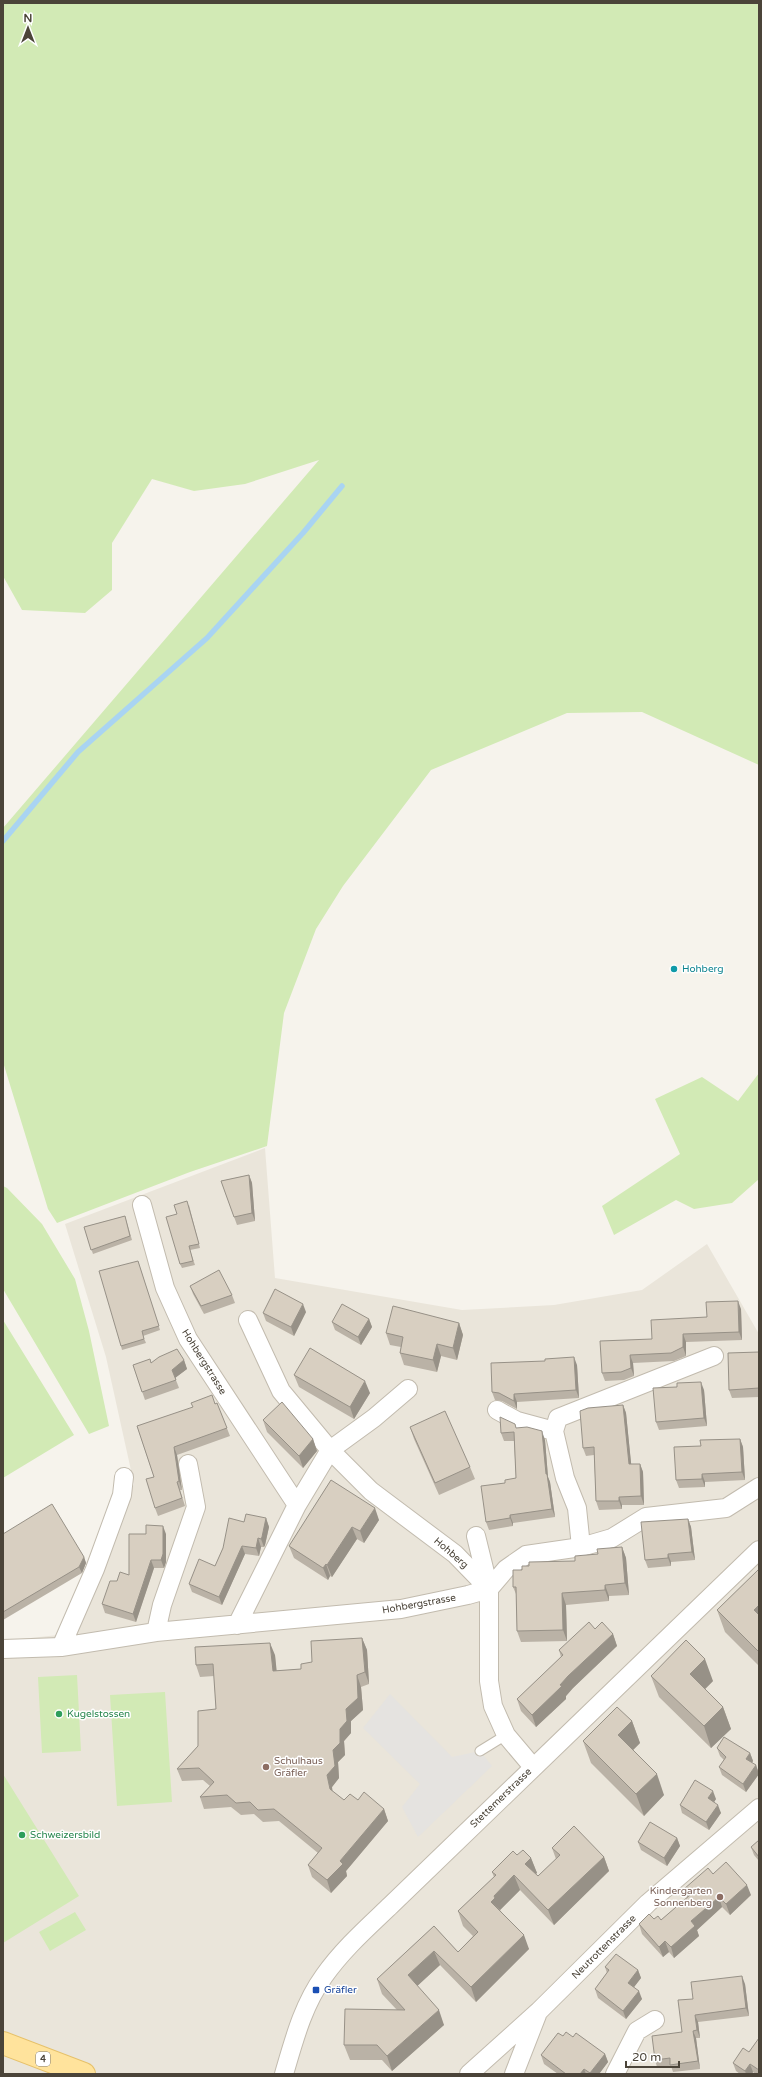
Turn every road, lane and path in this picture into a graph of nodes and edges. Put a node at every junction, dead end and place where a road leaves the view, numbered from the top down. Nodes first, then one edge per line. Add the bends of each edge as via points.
1 (142, 1205) dead end
2 (248, 1320) dead end
3 (714, 1356) dead end
4 (408, 1389) dead end
5 (497, 1410) dead end
6 (554, 1432) junction
7 (330, 1450) junction
8 (188, 1464) dead end
9 (124, 1477) dead end
10 (759, 1487) edge
11 (297, 1505) junction
12 (476, 1536) dead end
13 (581, 1546) junction
14 (759, 1550) edge
15 (489, 1589) junction
16 (237, 1625) junction
17 (156, 1632) junction
18 (61, 1648) junction
19 (3, 1649) edge
20 (506, 1735) junction
21 (480, 1751) dead end
22 (533, 1768) junction
23 (759, 1808) edge
24 (538, 2011) junction
25 (655, 2020) dead end
26 (3, 2043) edge
27 (84, 2074) edge
28 (284, 2074) edge
29 (469, 2074) edge
30 (514, 2074) edge
31 (615, 2074) edge

1 - 11 street, Hohbergstrasse via 165,1288 188,1339
2 - 7 street, Hohberg via 281,1391
3 - 6 street via 558,1418
4 - 7 street
5 - 6 street via 517,1421
6 - 13 street via 565,1478 577,1508
7 - 11 street
7 - 15 street, Hohberg via 371,1491 455,1554
8 - 17 street via 196,1507 162,1605
9 - 18 street via 122,1495
10 - 13 street via 726,1508 646,1518 612,1538
11 - 16 street
12 - 15 street
13 - 15 street via 526,1555 506,1569
14 - 22 street, Stettemerstrasse
15 - 16 street, Hohbergstrasse via 401,1609
15 - 20 street via 489,1681 493,1706
16 - 17 street, Hohbergstrasse
17 - 18 street, Hohbergstrasse
18 - 19 street, Hohbergstrasse
20 - 21 lane
20 - 22 street
22 - 28 street, Stettemerstrasse via 391,1904 323,1976 303,2014
23 - 24 street, Neutrottenstrasse via 648,1903
24 - 29 street, Neutrottenstrasse
24 - 30 street
25 - 31 street via 637,2031
26 - 27 main road, 4

